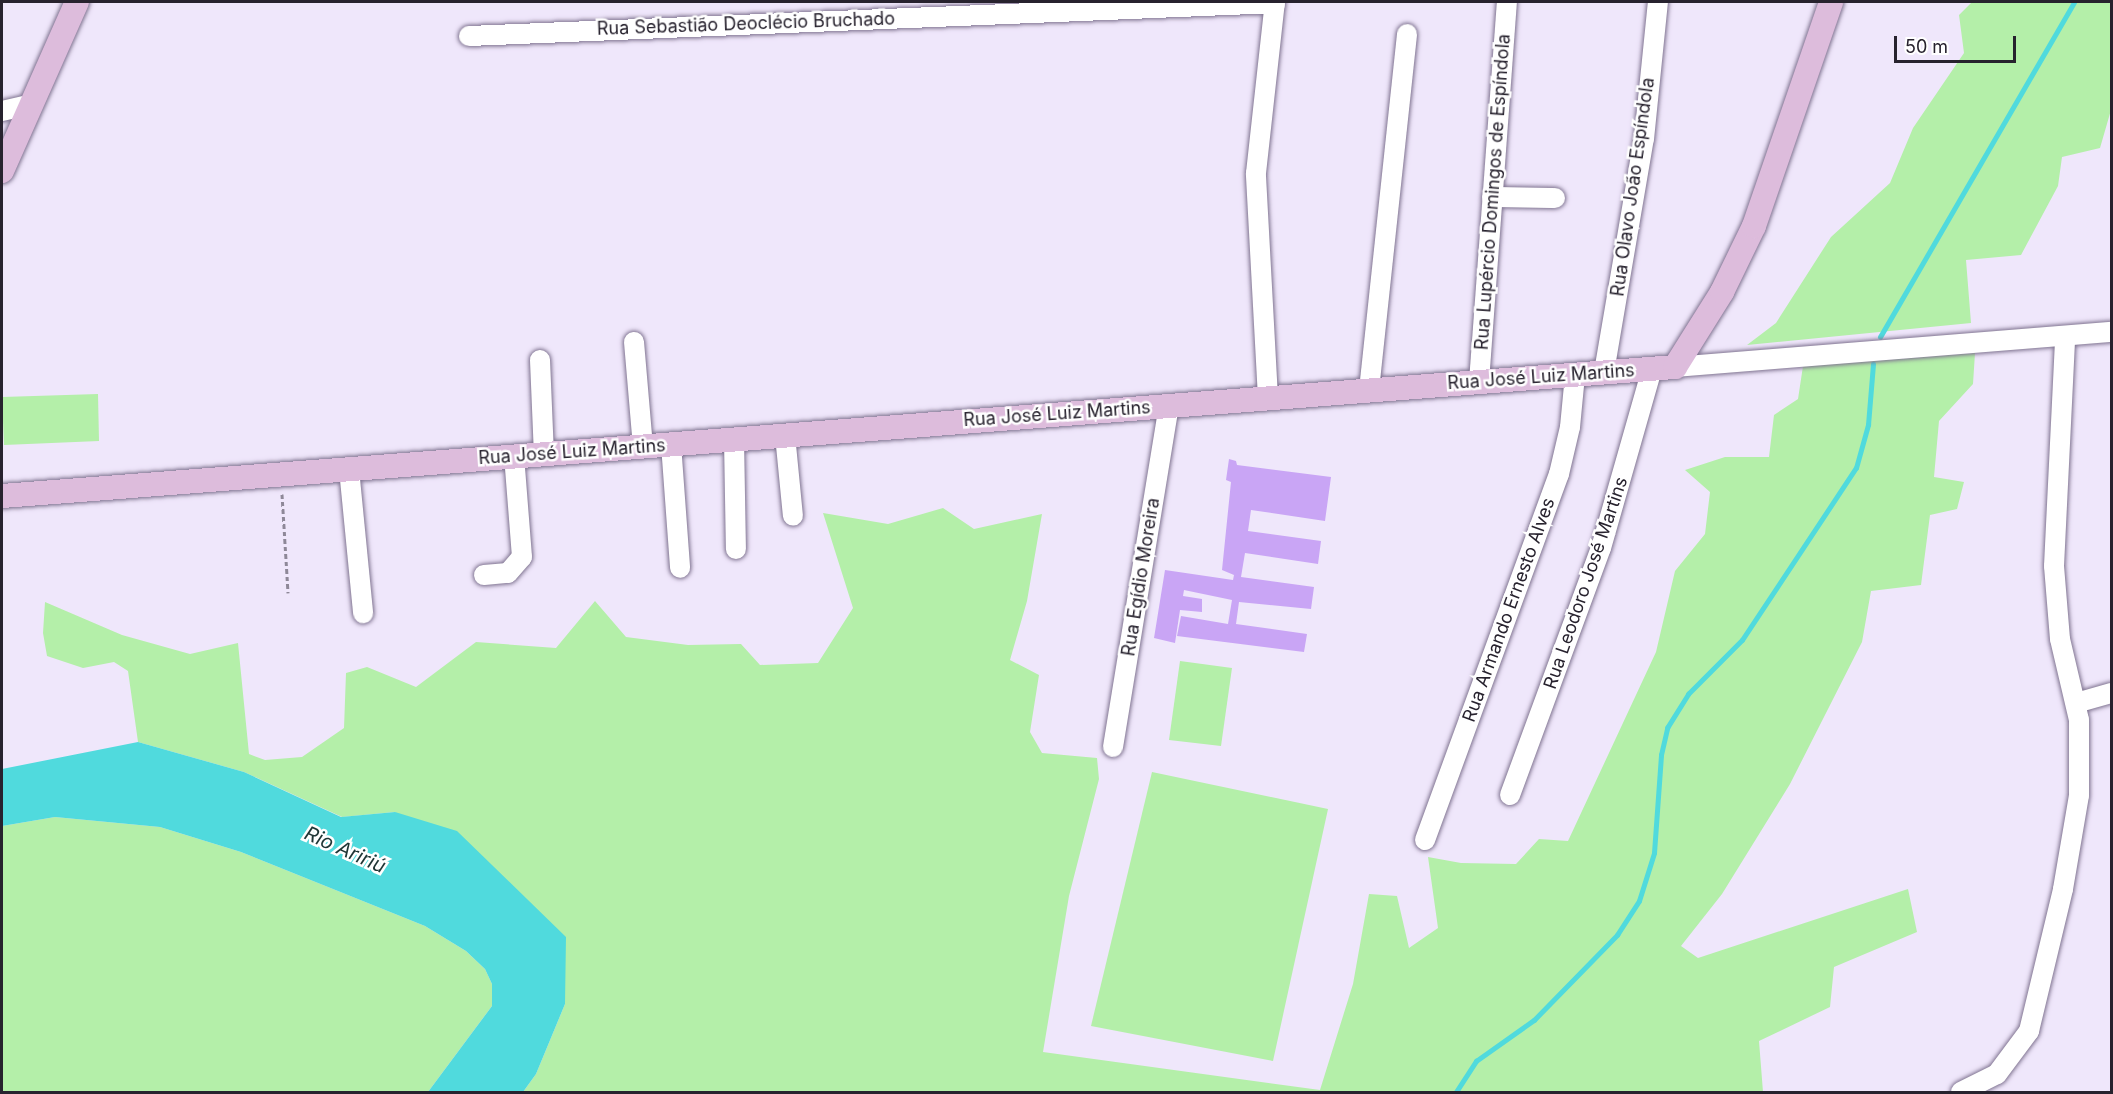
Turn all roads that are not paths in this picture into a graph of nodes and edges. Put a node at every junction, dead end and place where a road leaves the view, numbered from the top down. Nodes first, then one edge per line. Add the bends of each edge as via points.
1 (77, 2) edge
2 (1275, 2) edge
3 (1507, 2) edge
4 (1658, 2) edge
5 (1831, 2) edge
6 (1407, 34) dead end
7 (470, 36) dead end
8 (29, 105) junction
9 (2, 111) edge
10 (2, 171) edge
11 (1492, 197) junction
12 (1555, 198) dead end
13 (2112, 332) edge
14 (2065, 337) junction
15 (634, 342) dead end
16 (540, 360) dead end
17 (1664, 368) junction
18 (1604, 372) junction
19 (1575, 375) junction
20 (1479, 382) junction
21 (1369, 390) junction
22 (1268, 398) junction
23 (1169, 406) junction
24 (785, 435) junction
25 (734, 439) junction
26 (670, 444) junction
27 (643, 446) junction
28 (544, 454) junction
29 (514, 456) junction
30 (349, 469) junction
31 (2, 496) edge
32 (793, 516) dead end
33 (736, 549) dead end
34 (680, 568) dead end
35 (484, 574) dead end
36 (363, 613) dead end
37 (2112, 693) edge
38 (2076, 703) junction
39 (1113, 747) dead end
40 (1510, 795) dead end
41 (1425, 840) dead end
42 (1961, 1092) edge

1 - 8 main road
2 - 7 street, Rua Sebastião Deoclécio Bruchado
2 - 22 street via 1256,173
3 - 11 street, Rua Lupércio Domingos de Espíndola
4 - 18 street, Rua Olavo João Espíndola via 1644,139
5 - 17 main road via 1761,209 1722,292
6 - 21 street
8 - 9 street
8 - 10 main road
11 - 12 street
11 - 20 street, Rua Lupércio Domingos de Espíndola
13 - 14 street, Rua José Luiz Martins
14 - 17 street, Rua José Luiz Martins
14 - 38 street via 2054,566 2060,639
15 - 27 street
16 - 28 street
17 - 18 main road, Rua José Luiz Martins
17 - 40 street, Rua Leodoro José Martins
18 - 19 main road, Rua José Luiz Martins
19 - 20 main road, Rua José Luiz Martins
19 - 41 street, Rua Armando Ernesto Alves via 1570,427 1559,474
20 - 21 main road, Rua José Luiz Martins
21 - 22 main road, Rua José Luiz Martins
22 - 23 main road, Rua José Luiz Martins
23 - 24 main road, Rua José Luiz Martins
23 - 39 street, Rua Egídio Moreira
24 - 25 main road, Rua José Luiz Martins
24 - 32 street
25 - 26 main road, Rua José Luiz Martins
25 - 33 street
26 - 27 main road, Rua José Luiz Martins
26 - 34 street
27 - 28 main road, Rua José Luiz Martins
28 - 29 main road, Rua José Luiz Martins
29 - 30 main road, Rua José Luiz Martins
29 - 35 street via 522,557 508,573
30 - 31 main road, Rua José Luiz Martins
30 - 36 street
37 - 38 street
38 - 42 street via 2082,744 2079,795 2064,889 2032,1022 2022,1046 1998,1074

